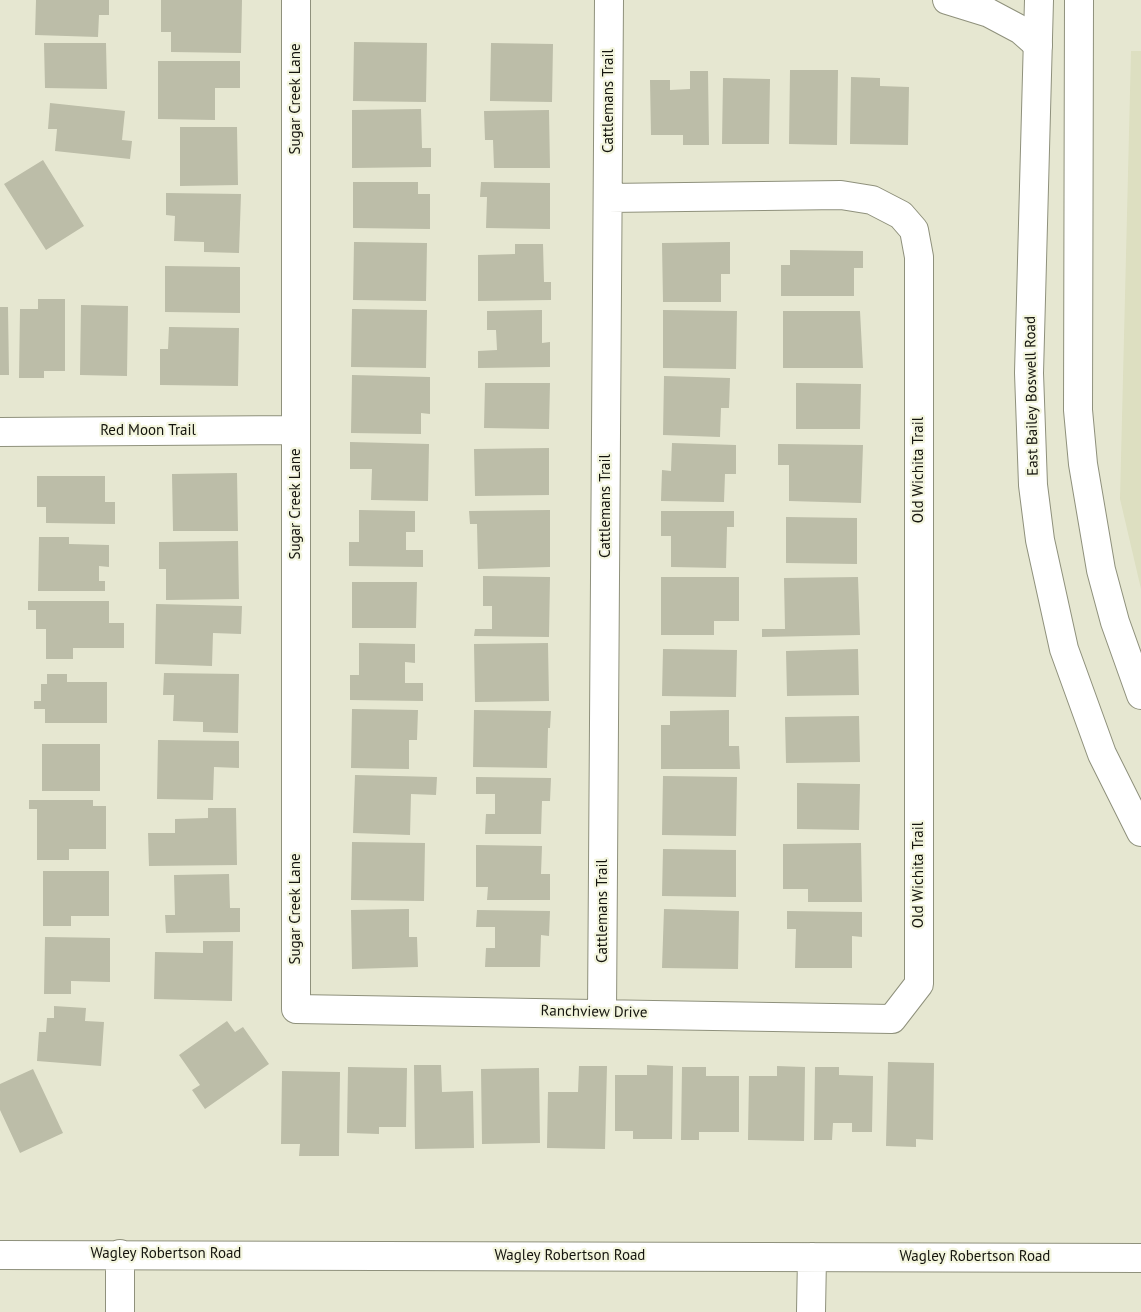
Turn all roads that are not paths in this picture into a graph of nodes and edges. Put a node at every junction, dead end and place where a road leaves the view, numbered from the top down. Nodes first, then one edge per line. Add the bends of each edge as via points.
1 (296, 0) edge
2 (609, 0) edge
3 (947, 0) edge
4 (1039, 0) edge
5 (1079, 0) edge
6 (1038, 45) junction
7 (608, 198) junction
8 (296, 430) junction
9 (0, 432) edge
10 (1141, 695) edge
11 (1141, 832) edge
12 (296, 1008) joint
13 (602, 1012) junction
14 (892, 1019) joint
15 (120, 1254) junction
16 (0, 1255) edge
17 (812, 1257) junction
18 (1141, 1258) edge
19 (120, 1312) edge
20 (810, 1312) edge

1 - 8 street, Sugar Creek Lane
2 - 7 street, Cattlemans Trail
3 - 6 street via 990,12 1021,30
4 - 6 street, East Bailey Boswell Road
5 - 10 street via 1078,410 1101,570 1115,622
6 - 11 street, East Bailey Boswell Road via 1029,383 1033,485 1040,540 1064,649 1102,754
7 - 13 street, Cattlemans Trail
7 - 14 street, Old Wichita Trail via 841,195 872,200 900,215 914,230 919,257 919,984
8 - 9 street, Red Moon Trail
8 - 12 street, Sugar Creek Lane
12 - 13 street, Ranchview Drive
13 - 14 street, Ranchview Drive
15 - 16 street, Wagley Robertson Road
15 - 17 street, Wagley Robertson Road
15 - 19 street
17 - 18 street, Wagley Robertson Road
17 - 20 street

